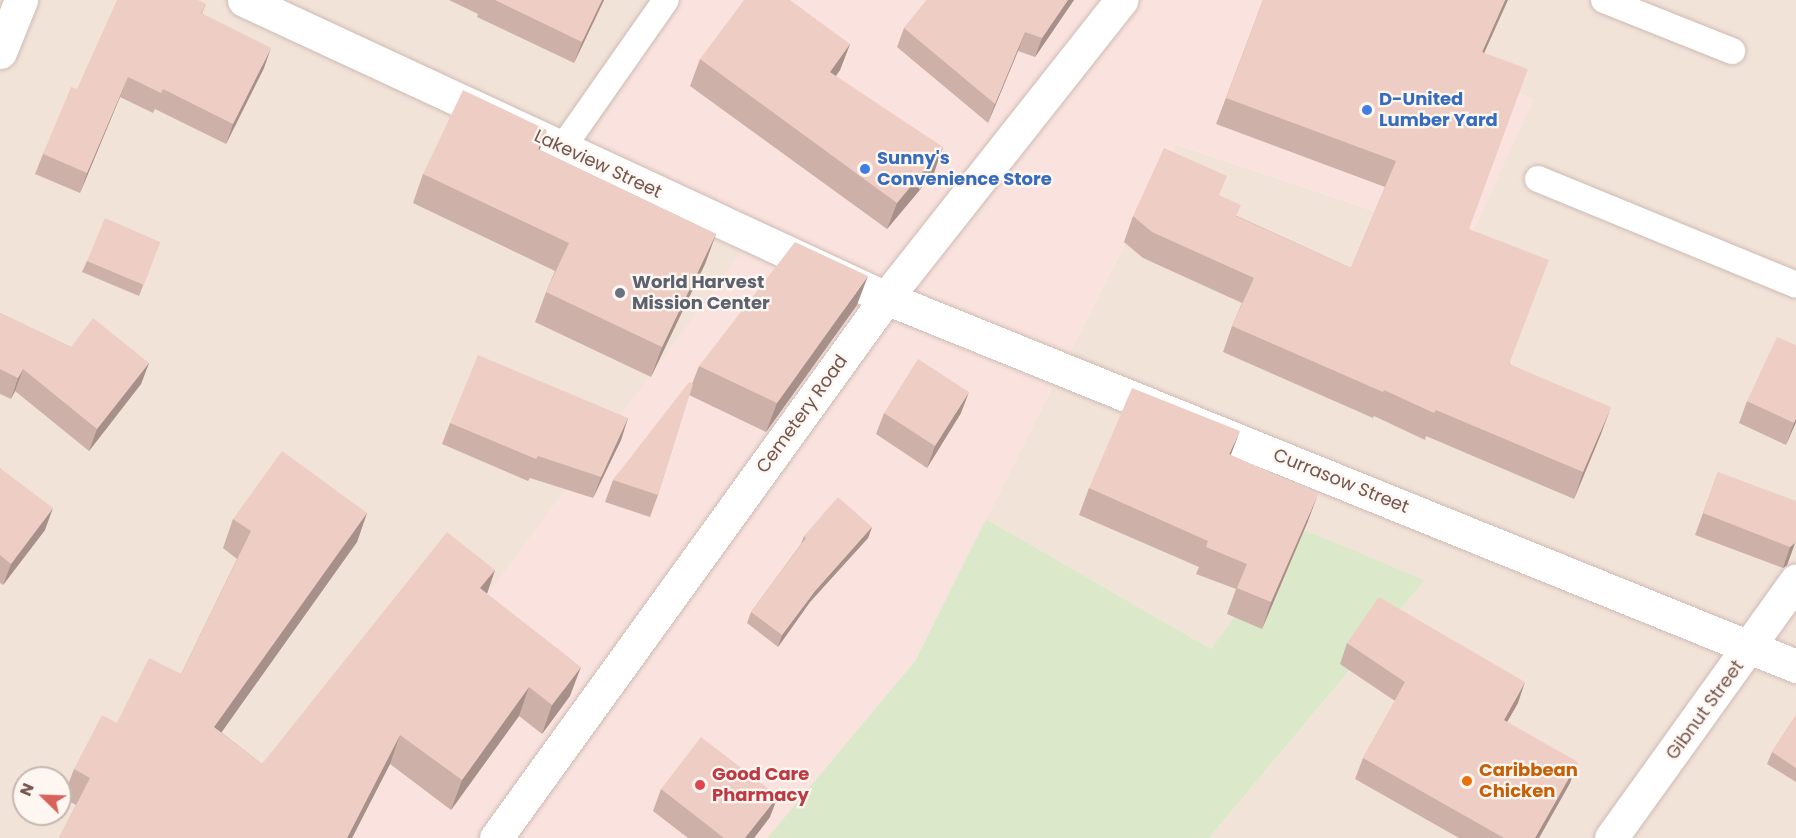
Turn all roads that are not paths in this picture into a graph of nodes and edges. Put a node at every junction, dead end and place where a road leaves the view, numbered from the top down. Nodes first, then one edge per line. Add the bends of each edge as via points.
1 (21, 0) edge
2 (666, 0) edge
3 (1121, 0) edge
4 (1604, 0) edge
5 (257, 3) edge
6 (1732, 51) dead end
7 (0, 52) edge
8 (563, 147) junction
9 (1538, 179) dead end
10 (1796, 285) edge
11 (886, 298) junction
12 (1796, 582) edge
13 (1751, 646) junction
14 (1796, 666) edge
15 (496, 838) edge
16 (1611, 838) edge

1 - 7 street
2 - 8 lane
3 - 11 street, Cemetery Road
4 - 6 lane
5 - 8 street, Lakeview Street
8 - 11 street, Lakeview Street
9 - 10 lane
11 - 13 street, Currasow Street
11 - 15 street, Cemetery Road
12 - 13 street, Gibnut Street
13 - 14 street, Currasow Street
13 - 16 street, Gibnut Street

